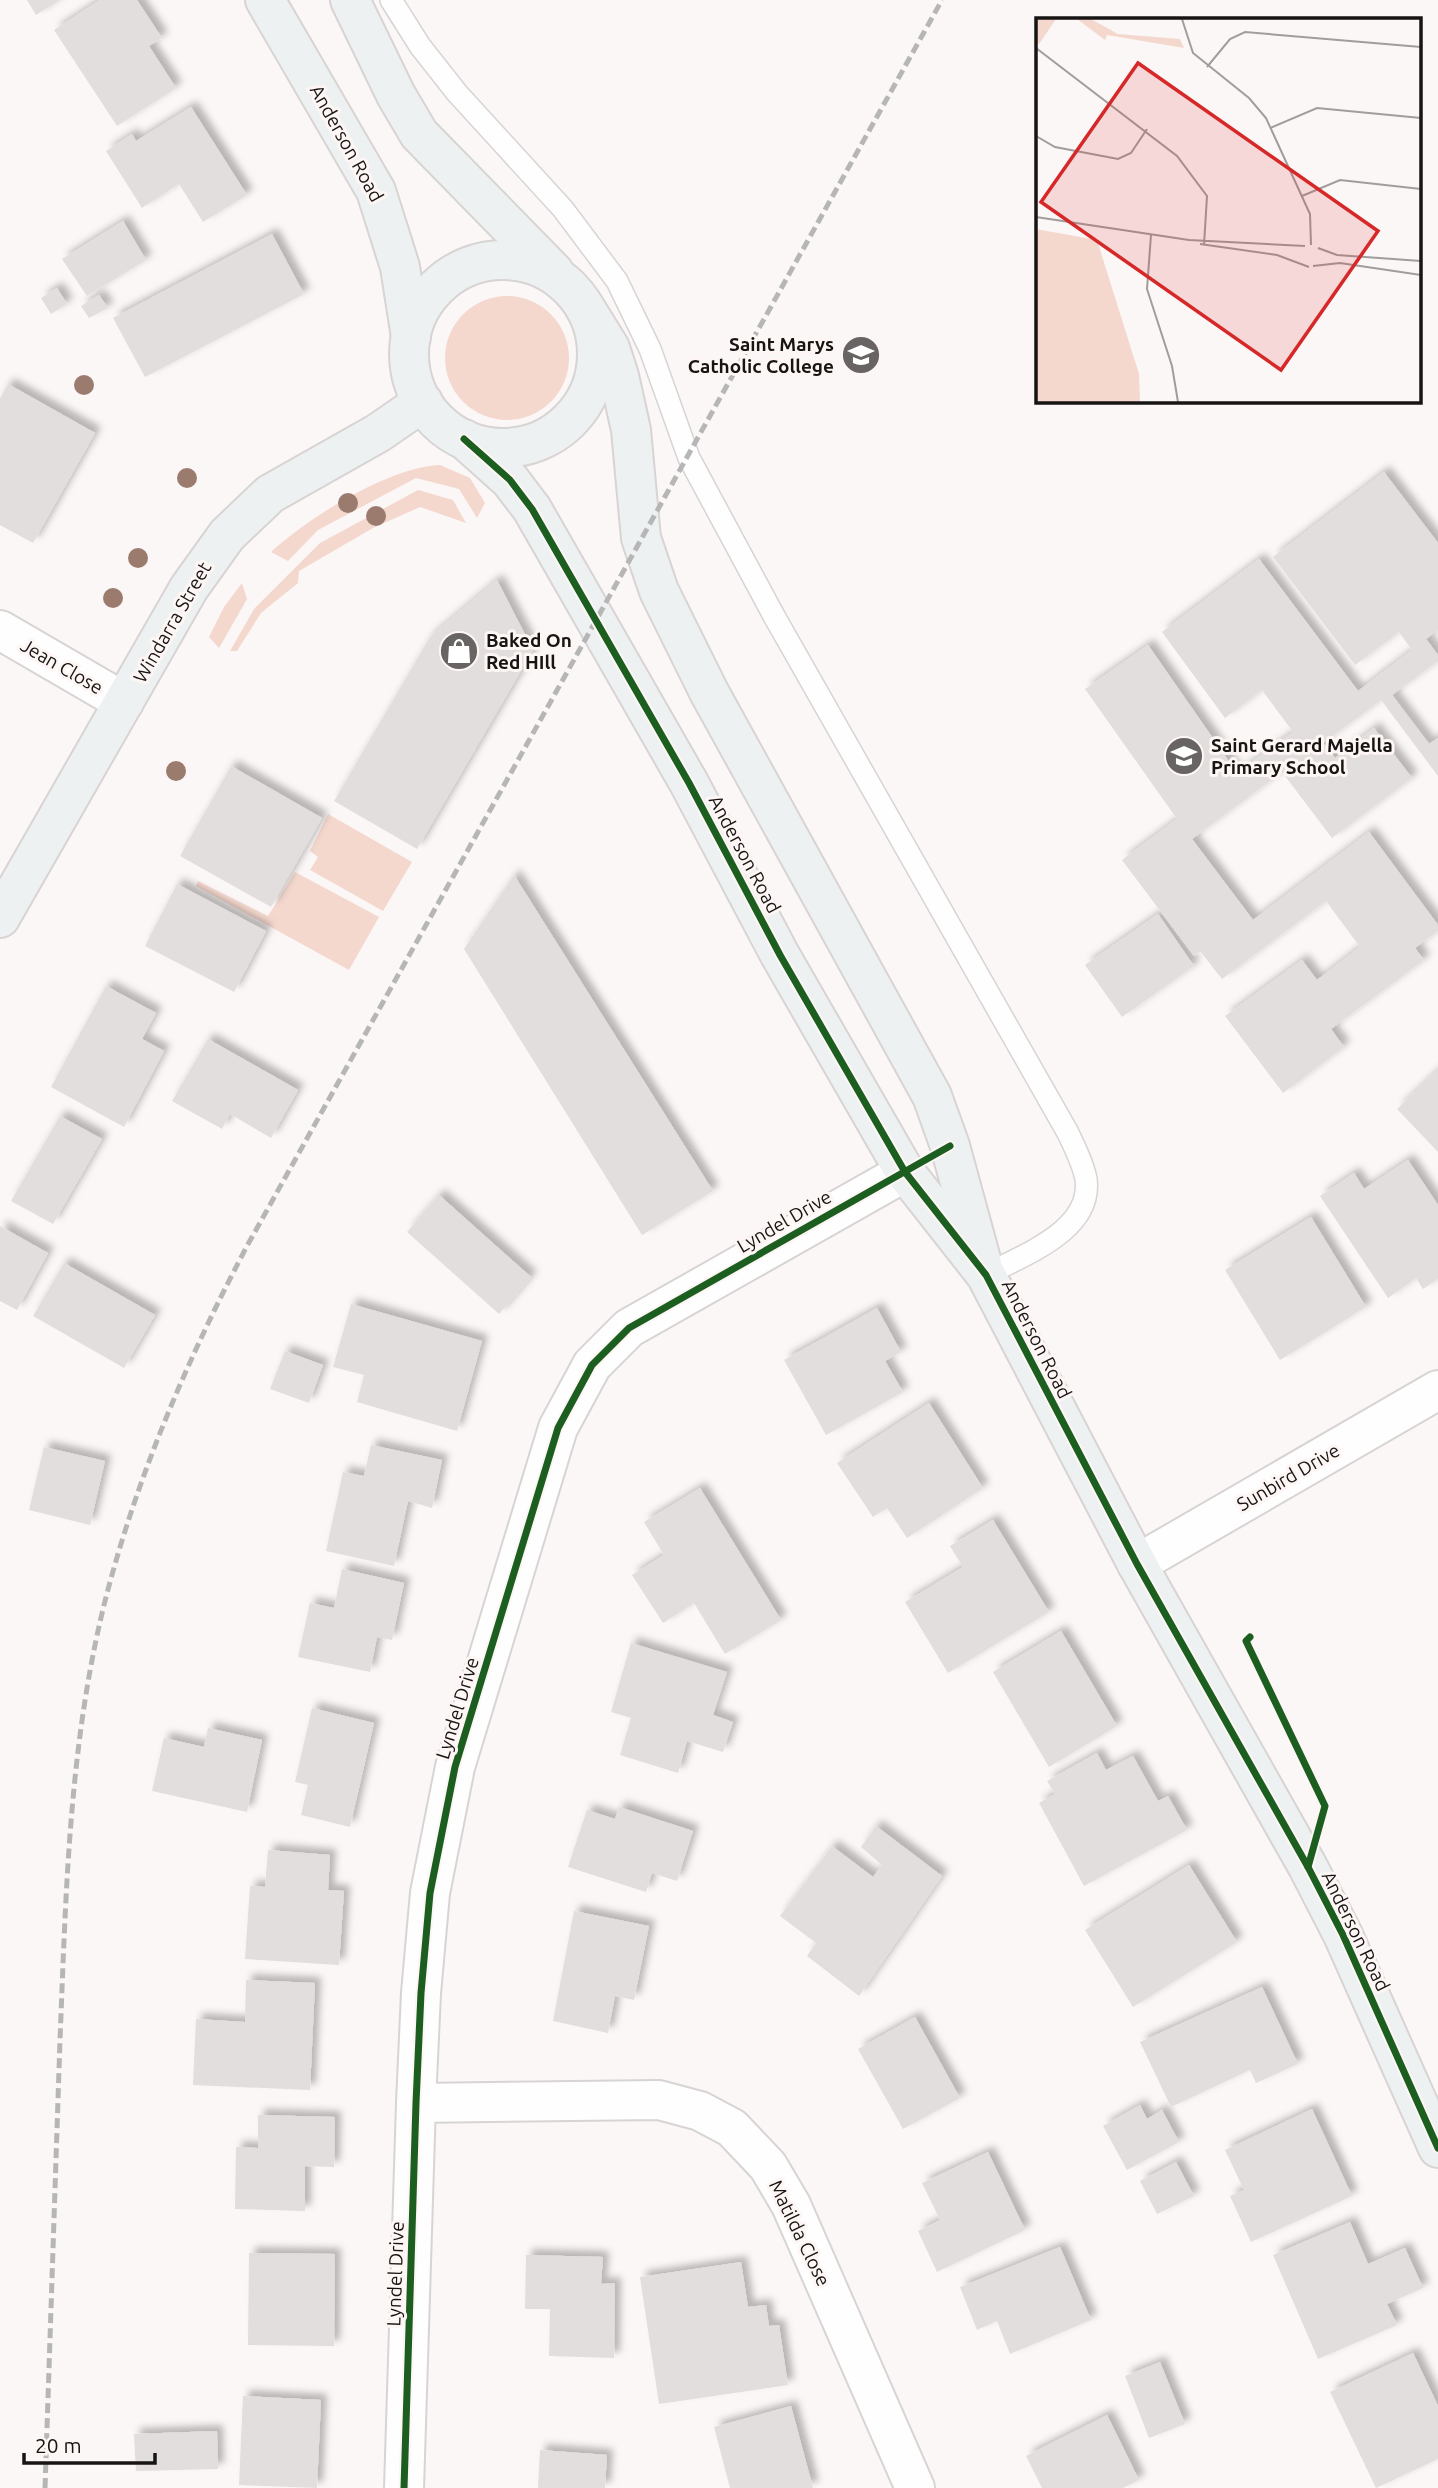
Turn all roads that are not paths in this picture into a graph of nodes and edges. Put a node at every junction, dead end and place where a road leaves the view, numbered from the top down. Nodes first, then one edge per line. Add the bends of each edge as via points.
1 (265, 0) edge
2 (350, 0) edge
3 (391, 0) edge
4 (574, 294) junction
5 (411, 337) junction
6 (423, 402) junction
7 (464, 439) junction
8 (0, 629) edge
9 (124, 702) junction
10 (0, 918) edge
11 (950, 1146) junction
12 (905, 1172) junction
13 (986, 1275) junction
14 (1438, 1390) edge
15 (1137, 1564) junction
16 (416, 2103) junction
17 (1438, 2148) edge
18 (404, 2488) edge
19 (915, 2488) edge

1 - 5 street, Anderson Road via 376,191 398,257
2 - 4 street, Anderson Road via 419,134
3 - 13 lane via 457,93 564,209 617,281 650,349 695,468 1081,1160 1086,1183 1079,1214 1058,1234
4 - 5 street via 527,263 500,260 472,265 447,278 432,293
4 - 7 street via 594,328 597,364 587,398 573,417 555,433 522,446 486,447
4 - 11 street, Anderson Road via 610,348 619,376 631,430 641,538 659,591 709,692 922,1076
5 - 6 street via 411,370
6 - 7 street via 440,423
6 - 9 street, Windarra Street via 379,433 279,488 245,516 198,573
7 - 12 street, Anderson Road via 510,480 532,509
8 - 9 street, Jean Close
9 - 10 street, Windarra Street
11 - 12 street
11 - 13 street, Anderson Road
12 - 13 street, Anderson Road
12 - 16 street, Lyndel Drive via 629,1328 592,1365 558,1428 456,1767 430,1894
13 - 15 street, Anderson Road
14 - 15 street, Sunbird Drive
15 - 17 street, Anderson Road via 1343,1935
16 - 18 street, Lyndel Drive
16 - 19 street, Matilda Close via 659,2100 700,2111 732,2128 768,2166 791,2205

